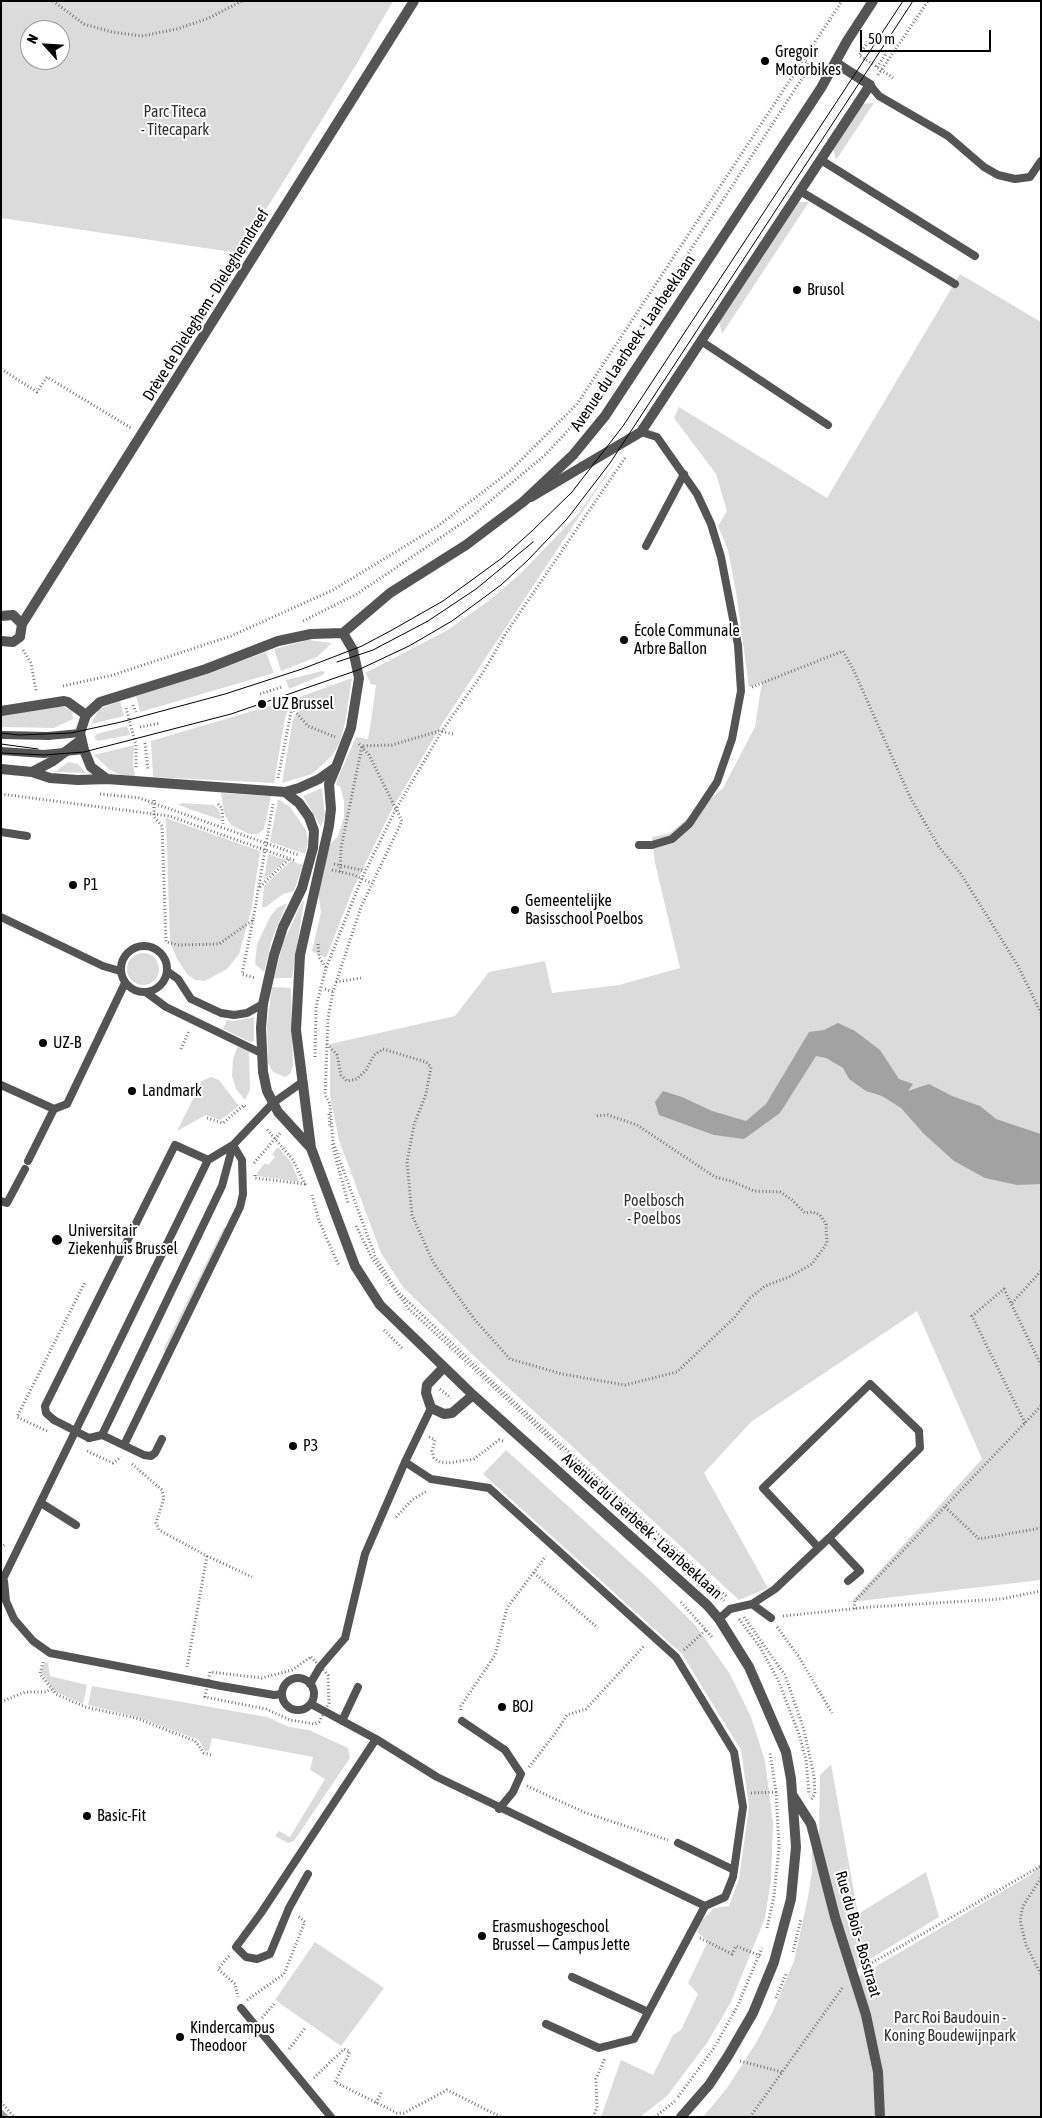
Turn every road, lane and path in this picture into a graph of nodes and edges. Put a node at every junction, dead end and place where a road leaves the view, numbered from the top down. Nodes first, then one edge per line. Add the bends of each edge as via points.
1 (53, 1) edge
2 (242, 1) edge
3 (414, 1) edge
4 (842, 1) edge
5 (873, 1) edge
6 (928, 1) edge
7 (868, 42) dead end
8 (886, 54) dead end
9 (803, 60) junction
10 (836, 63) junction
11 (877, 68) junction
12 (882, 71) junction
13 (893, 78) dead end
14 (870, 85) junction
15 (821, 160) junction
16 (1041, 161) edge
17 (800, 191) junction
18 (975, 256) dead end
19 (956, 284) dead end
20 (701, 341) junction
21 (1, 368) edge
22 (828, 424) dead end
23 (641, 432) junction
24 (142, 435) junction
25 (627, 454) dead end
26 (684, 474) junction
27 (523, 502) junction
28 (646, 546) dead end
29 (1, 616) edge
30 (297, 623) dead end
31 (22, 624) junction
32 (343, 633) junction
33 (17, 640) junction
34 (1, 641) edge
35 (282, 687) dead end
36 (54, 688) dead end
37 (45, 690) dead end
38 (741, 691) junction
39 (36, 692) junction
40 (27, 693) dead end
41 (122, 694) junction
42 (260, 694) dead end
43 (1, 711) edge
44 (86, 715) junction
45 (160, 723) dead end
46 (140, 727) dead end
47 (442, 731) junction
48 (453, 734) dead end
49 (1, 735) edge
50 (81, 736) junction
51 (339, 738) dead end
52 (356, 742) dead end
53 (145, 743) dead end
54 (362, 746) junction
55 (84, 750) junction
56 (1, 751) edge
57 (66, 752) junction
58 (336, 767) junction
59 (1, 769) edge
60 (32, 772) junction
61 (148, 775) dead end
62 (107, 780) junction
63 (138, 782) junction
64 (281, 792) junction
65 (1, 794) edge
66 (94, 794) dead end
67 (139, 798) junction
68 (154, 802) junction
69 (218, 804) dead end
70 (396, 809) junction
71 (154, 812) junction
72 (223, 824) dead end
73 (1, 832) edge
74 (27, 836) dead end
75 (266, 844) junction
76 (639, 845) dead end
77 (265, 850) junction
78 (290, 858) junction
79 (315, 863) junction
80 (340, 866) junction
81 (365, 871) junction
82 (340, 872) junction
83 (362, 878) junction
84 (371, 883) junction
85 (260, 887) junction
86 (1, 917) edge
87 (253, 920) junction
88 (120, 971) junction
89 (167, 971) junction
90 (361, 978) dead end
91 (263, 980) dead end
92 (336, 982) junction
93 (124, 983) junction
94 (325, 988) dead end
95 (333, 992) junction
96 (147, 993) junction
97 (264, 1004) junction
98 (1041, 1013) edge
99 (327, 1043) junction
100 (261, 1053) junction
101 (315, 1065) dead end
102 (301, 1083) junction
103 (1, 1085) edge
104 (273, 1103) junction
105 (246, 1108) dead end
106 (54, 1109) junction
107 (595, 1116) dead end
108 (207, 1118) dead end
109 (284, 1119) junction
110 (264, 1126) dead end
111 (276, 1137) junction
112 (285, 1141) dead end
113 (233, 1146) junction
114 (311, 1148) junction
115 (208, 1160) junction
116 (304, 1168) dead end
117 (309, 1184) dead end
118 (312, 1192) dead end
119 (1, 1201) edge
120 (1041, 1271) edge
121 (343, 1273) dead end
122 (85, 1282) dead end
123 (1012, 1303) junction
124 (381, 1326) dead end
125 (405, 1351) dead end
126 (1041, 1365) edge
127 (444, 1367) junction
128 (434, 1385) dead end
129 (473, 1395) junction
130 (458, 1402) dead end
131 (1041, 1406) edge
132 (431, 1408) junction
133 (1025, 1423) junction
134 (48, 1432) dead end
135 (419, 1432) junction
136 (102, 1435) junction
137 (162, 1440) dead end
138 (506, 1441) dead end
139 (124, 1445) junction
140 (82, 1449) dead end
141 (125, 1459) dead end
142 (130, 1462) dead end
143 (405, 1462) junction
144 (432, 1490) dead end
145 (41, 1503) junction
146 (945, 1507) junction
147 (394, 1519) dead end
148 (76, 1525) dead end
149 (1041, 1528) edge
150 (830, 1538) junction
151 (552, 1547) junction
152 (818, 1547) junction
153 (207, 1556) junction
154 (534, 1572) junction
155 (252, 1577) dead end
156 (2, 1581) edge
157 (848, 1581) dead end
158 (1041, 1591) edge
159 (674, 1595) dead end
160 (752, 1604) junction
161 (736, 1607) junction
162 (854, 1609) junction
163 (771, 1618) junction
164 (719, 1619) junction
165 (598, 1628) dead end
166 (706, 1629) junction
167 (654, 1636) junction
168 (715, 1640) dead end
169 (676, 1657) junction
170 (37, 1658) dead end
171 (320, 1666) junction
172 (186, 1668) dead end
173 (334, 1669) dead end
174 (328, 1675) dead end
175 (208, 1683) junction
176 (310, 1684) junction
177 (358, 1687) dead end
178 (51, 1689) junction
179 (282, 1694) junction
180 (1, 1702) edge
181 (311, 1704) junction
182 (832, 1713) dead end
183 (342, 1721) junction
184 (462, 1721) joint
185 (376, 1739) junction
186 (769, 1748) dead end
187 (211, 1755) dead end
188 (521, 1774) junction
189 (517, 1782) junction
190 (776, 1792) junction
191 (741, 1794) junction
192 (792, 1795) junction
193 (801, 1807) junction
194 (499, 1808) junction
195 (678, 1843) joint
196 (1041, 1866) edge
197 (734, 1870) junction
198 (308, 1874) dead end
199 (1041, 1878) edge
200 (705, 1906) junction
201 (767, 1931) dead end
202 (690, 1934) junction
203 (764, 1939) dead end
204 (236, 1947) junction
205 (760, 1956) junction
206 (774, 1962) junction
207 (852, 1974) junction
208 (1041, 1974) edge
209 (572, 1977) dead end
210 (242, 2006) joint
211 (648, 2012) junction
212 (546, 2024) dead end
213 (306, 2027) dead end
214 (613, 2044) junction
215 (282, 2057) junction
216 (756, 2065) dead end
217 (782, 2072) junction
218 (306, 2086) junction
219 (382, 2091) dead end
220 (1, 2102) edge
221 (376, 2102) junction
222 (14, 2117) edge
223 (332, 2117) edge
224 (501, 2117) edge
225 (593, 2117) edge
226 (655, 2117) edge
227 (682, 2117) edge
228 (750, 2117) edge
229 (880, 2117) edge

1 - 2 path via 84,24 142,36 177,29
3 - 24 street, Drève de Dieleghem - Dieleghemdreef
4 - 9 path
5 - 10 street, Avenue du Laerbeek - Laarbeeklaan
6 - 12 path
7 - 11 path via 859,55
8 - 11 path
9 - 30 path via 808,63 807,71 574,424 545,455 471,517 357,594
9 - 36 path via 577,404 509,472 438,526 333,590 231,636 113,675
10 - 14 street
10 - 27 street, Avenue du Laerbeek - Laarbeeklaan via 605,416 573,455
11 - 12 path
12 - 13 path
12 - 14 path
14 - 15 street
14 - 16 lane via 879,96 948,136 998,175 1016,179 1030,177
15 - 17 street
15 - 18 lane
17 - 19 lane
17 - 20 street
20 - 22 lane
20 - 23 street
21 - 24 path via 37,392 47,377
23 - 26 lane via 657,437
23 - 27 street
24 - 31 street, Drève de Dieleghem - Dieleghemdreef
25 - 47 path
26 - 28 lane
26 - 38 lane via 711,524 721,556 738,645
27 - 32 street, Avenue du Laerbeek - Laarbeeklaan via 466,545 390,593
29 - 31 street via 13,615
31 - 33 street, Drève de Dieleghem - Dieleghemdreef via 22,633
32 - 41 street via 311,634 278,641 206,669
32 - 58 street, Avenue du Laerbeek - Laarbeeklaan via 353,650 359,678 351,728
33 - 34 street
33 - 39 path via 31,663
35 - 42 path
37 - 39 path
38 - 76 lane via 732,739 717,782 689,824 672,839
38 - 98 path via 842,650 910,797 1018,966
39 - 40 path
41 - 44 street via 100,702
41 - 63 path via 136,745
43 - 44 street via 64,701
44 - 50 street
45 - 46 path
47 - 48 path
47 - 54 path via 392,745
47 - 70 path
49 - 50 lane
50 - 55 street
50 - 57 street
51 - 64 path via 308,726 292,707
52 - 54 path
53 - 61 path
54 - 70 path
54 - 80 path
55 - 57 lane
55 - 62 street via 91,767
56 - 57 lane
57 - 60 street via 44,768
58 - 64 street via 309,784
58 - 79 street, Avenue du Laerbeek - Laarbeeklaan via 329,784 331,817
59 - 60 street
60 - 62 street via 50,778
62 - 63 street
63 - 64 street
63 - 67 path
64 - 75 path
64 - 79 street, Avenue du Laerbeek - Laarbeeklaan via 299,803 312,824
65 - 71 path
66 - 67 path
67 - 68 path
68 - 71 path
68 - 75 path
69 - 72 path via 222,808
70 - 81 path
70 - 84 path via 402,821
71 - 77 path
71 - 87 path via 162,826 166,942 178,945 219,944
73 - 74 lane
75 - 77 path
75 - 79 path
77 - 78 path
77 - 85 path
78 - 79 path
78 - 85 path
79 - 80 path
79 - 82 path
79 - 97 street, Avenue du Laerbeek - Laarbeeklaan via 278,941
79 - 102 street, Avenue du Laerbeek - Laarbeeklaan via 297,983 296,1030
80 - 81 path
80 - 82 path
81 - 83 path
82 - 83 path
83 - 84 path
83 - 101 path via 320,987 316,1007
84 - 92 path
85 - 87 path
86 - 88 lane
87 - 91 path via 242,974
88 - 89 lane via 126,953 144,946 161,953
88 - 93 lane
89 - 96 lane via 159,988
89 - 97 lane via 191,999 221,1013 247,1013
90 - 92 path
92 - 95 path
93 - 96 lane via 134,991
93 - 106 lane via 67,1104
94 - 95 path
95 - 99 path
96 - 100 lane via 166,1006
97 - 100 street, Avenue du Laerbeek - Laarbeeklaan
99 - 107 path via 337,1055 341,1075 347,1081 357,1079 374,1055 383,1049 426,1062 431,1067 407,1162 412,1215 433,1262 475,1320 510,1359 562,1374 626,1385 678,1372 750,1298 765,1286 812,1264 827,1242 826,1224 820,1216 813,1212 805,1213 780,1192 754,1191 731,1180 715,1177 637,1125 608,1115
99 - 161 path via 325,1095 330,1104 333,1142 375,1256 398,1291 487,1378
100 - 104 street, Avenue du Laerbeek - Laarbeeklaan via 264,1079
102 - 104 lane
102 - 114 street, Avenue du Laerbeek - Laarbeeklaan
103 - 106 lane
104 - 109 street, Avenue du Laerbeek - Laarbeeklaan
104 - 113 lane
105 - 108 path via 244,1105 222,1123
106 - 119 lane via 7,1203
109 - 112 path via 274,1128
109 - 114 street, Avenue du Laerbeek - Laarbeeklaan
110 - 111 path
111 - 111 path via 294,1160 305,1184 255,1178 251,1166
113 - 115 lane
113 - 136 lane via 222,1186
113 - 139 lane via 242,1160 240,1207
114 - 127 street, Avenue du Laerbeek - Laarbeeklaan via 355,1266 380,1306
115 - 136 lane, bridge via 175,1145 45,1406 46,1413 54,1420 89,1438
115 - 145 lane
116 - 117 path
118 - 121 path via 319,1221
120 - 123 path
122 - 134 path via 17,1417
123 - 126 path
123 - 133 path via 1004,1289 972,1316
124 - 125 path
127 - 129 street, Avenue du Laerbeek - Laarbeeklaan
127 - 132 street via 427,1385
128 - 130 path
129 - 132 street via 452,1413 444,1414
129 - 164 street, Avenue du Laerbeek - Laarbeeklaan via 680,1579
131 - 133 path
132 - 135 lane
133 - 146 path
135 - 138 path via 435,1440 434,1458 448,1464 474,1459 499,1440
135 - 143 lane
136 - 139 lane
137 - 139 lane via 151,1456
140 - 141 path via 113,1463 120,1456
142 - 153 path via 162,1490 164,1498 156,1523 159,1530
143 - 151 lane via 431,1479 489,1488
143 - 171 lane via 363,1560 345,1638
144 - 147 path via 412,1500
145 - 148 lane
145 - 156 lane
146 - 149 path via 979,1539
146 - 162 path via 855,1601
150 - 152 lane
150 - 152 lane via 920,1448 919,1431 870,1384 763,1488
150 - 157 lane via 860,1570
151 - 154 path
151 - 167 lane
152 - 160 lane via 775,1589
153 - 155 path
153 - 172 path
154 - 165 path
154 - 184 path via 507,1608 495,1655 461,1706
156 - 175 lane via 14,1619 45,1651 66,1658
158 - 162 path via 1001,1599
159 - 166 path
160 - 161 lane
160 - 163 lane
161 - 164 lane
161 - 193 path via 785,1675 804,1730 815,1794
162 - 163 path
163 - 182 path
164 - 166 path
164 - 192 street, Avenue du Laerbeek - Laarbeeklaan via 749,1667 778,1728 786,1752
166 - 168 path
166 - 169 path
167 - 169 lane
167 - 188 path via 586,1709 567,1715
169 - 191 lane via 734,1752
170 - 178 path via 44,1662 40,1674
171 - 175 path via 311,1657 292,1670 262,1678 210,1672
171 - 176 lane
173 - 174 path
175 - 179 lane
176 - 179 lane via 296,1678 286,1684
176 - 181 lane via 314,1697
177 - 183 lane
178 - 180 path via 25,1692
178 - 187 path via 74,1703 136,1718 195,1741 204,1753
179 - 181 lane via 285,1704 293,1709 303,1710
181 - 183 lane
183 - 185 lane
184 - 188 lane via 505,1750
185 - 194 lane via 437,1777
185 - 204 lane
186 - 190 path
188 - 189 lane
189 - 194 lane
189 - 195 path via 586,1813
190 - 191 path
190 - 192 path
190 - 201 path via 779,1847
191 - 197 lane via 743,1807
192 - 193 street, Rue du Bois - Bosstraat
192 - 206 street, Avenue du Laerbeek - Laarbeeklaan via 796,1847 791,1899
193 - 207 street, Rue du Bois - Bosstraat via 811,1824
194 - 200 lane
195 - 197 lane
196 - 207 path
197 - 200 lane via 725,1898
198 - 204 lane via 270,1954 257,1960 246,1957
199 - 208 path via 1023,1906 1020,1920 1026,1945
200 - 202 lane
202 - 205 path via 732,1954 736,1946
202 - 211 lane
203 - 205 path
204 - 210 path via 218,1969 235,1984
205 - 206 path
205 - 226 path via 714,2048 674,2103
206 - 227 street, Avenue du Laerbeek - Laarbeeklaan via 753,2013 728,2056
207 - 217 path
207 - 229 street, Rue du Bois - Bosstraat via 874,2049
209 - 211 lane
210 - 215 lane
211 - 214 lane via 634,2039
212 - 214 lane via 599,2048
213 - 215 path
214 - 225 path via 596,2079 597,2108
215 - 218 lane
216 - 217 path
217 - 228 path
218 - 221 path via 344,2049 350,2052 335,2082
218 - 223 lane
219 - 221 path
220 - 222 path
221 - 224 path via 397,2113 404,2112 447,2090

